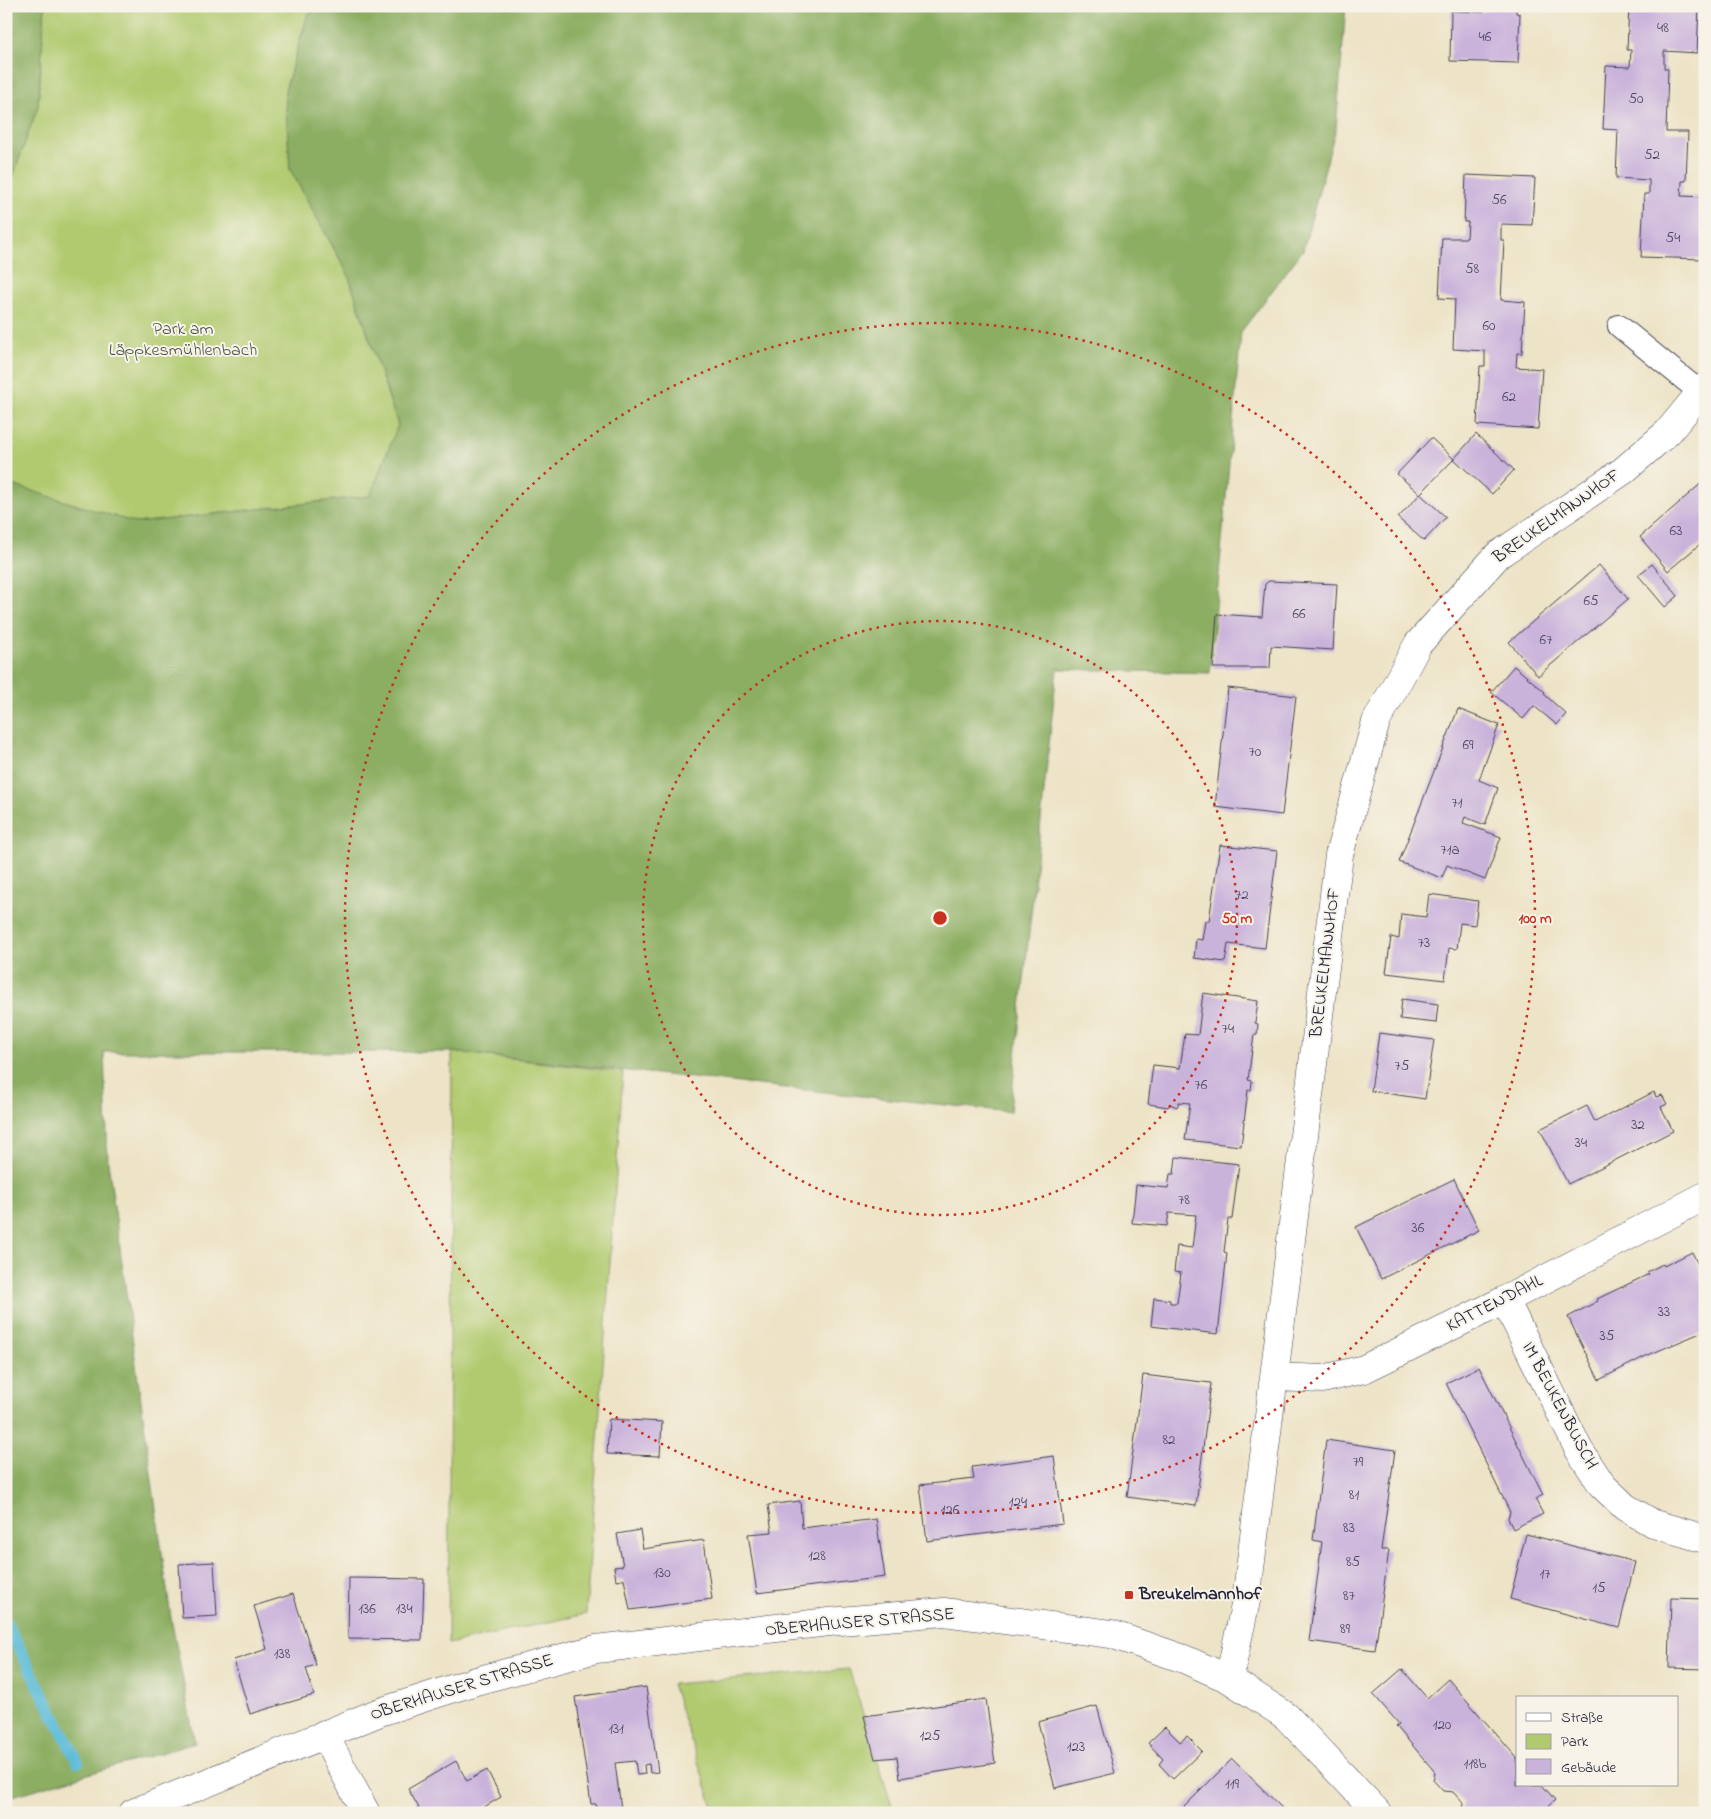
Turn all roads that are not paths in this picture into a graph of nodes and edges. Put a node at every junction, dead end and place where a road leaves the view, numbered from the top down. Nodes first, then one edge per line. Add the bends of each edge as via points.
1 (1619, 326) dead end
2 (1703, 390) edge
3 (1705, 1196) edge
4 (1505, 1300) junction
5 (1275, 1377) junction
6 (1705, 1540) edge
7 (1230, 1679) junction
8 (324, 1734) junction
9 (133, 1813) edge
10 (366, 1813) edge
11 (1378, 1813) edge

1 - 2 lane
2 - 5 street, BREUKELMANNHOF via 1668,432 1623,470 1498,555 1418,644 1376,722 1339,855
3 - 4 street, KATTENDAHL
4 - 5 street, KATTENDAHL via 1364,1369 1323,1379
4 - 6 street, IM BEUKENBUSCH via 1579,1450 1602,1485 1625,1506 1654,1524
5 - 7 street, BREUKELMANNHOF via 1246,1600
7 - 8 street, OBERHAUSER STRASSE via 1111,1634 944,1612 596,1649 476,1681
7 - 11 street, OBERHAUSER STRASSE via 1286,1716
8 - 9 street, OBERHAUSER STRASSE
8 - 10 street

